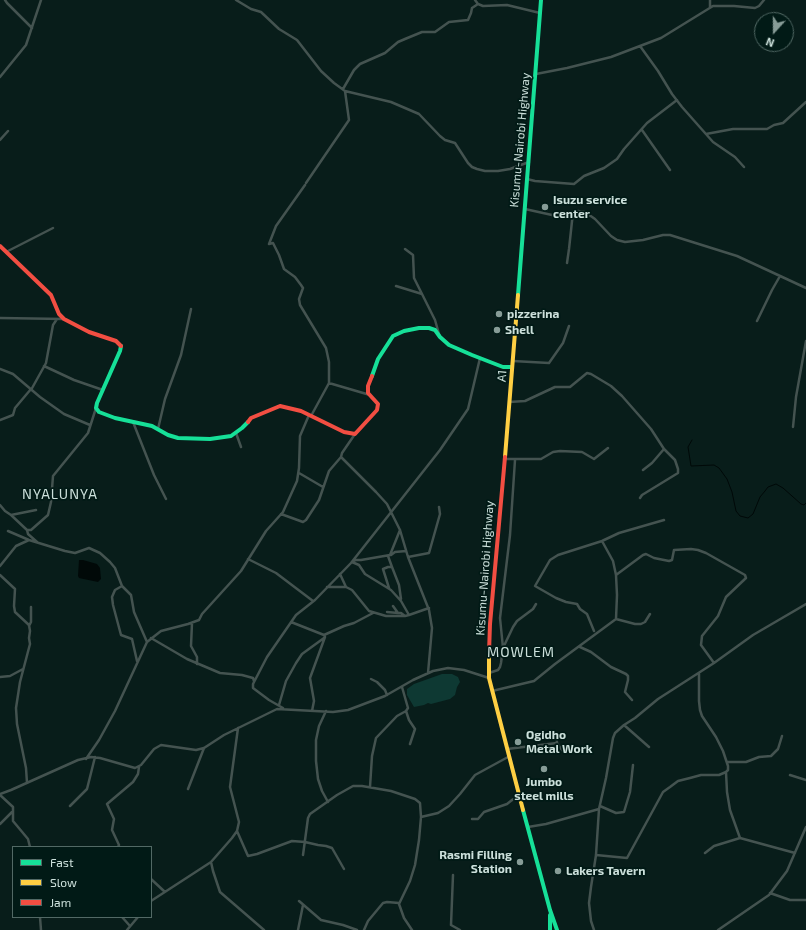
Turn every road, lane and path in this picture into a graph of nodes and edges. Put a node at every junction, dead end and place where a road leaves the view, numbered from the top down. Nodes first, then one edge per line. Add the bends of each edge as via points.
1 (5, 0) edge
2 (41, 0) edge
3 (236, 0) edge
4 (475, 0) edge
5 (541, 0) edge
6 (710, 0) edge
7 (764, 0) edge
8 (478, 4) junction
9 (710, 7) junction
10 (540, 13) junction
11 (32, 28) junction
12 (640, 46) junction
13 (536, 74) junction
14 (0, 76) edge
15 (344, 90) junction
16 (677, 100) junction
17 (806, 102) edge
18 (642, 130) junction
19 (8, 131) dead end
20 (706, 134) junction
21 (0, 140) edge
22 (529, 162) junction
23 (744, 166) dead end
24 (670, 170) dead end
25 (527, 179) junction
26 (525, 209) junction
27 (573, 212) junction
28 (53, 228) dead end
29 (0, 246) edge
30 (405, 249) dead end
31 (6, 252) junction
32 (567, 263) dead end
33 (780, 276) junction
34 (396, 286) dead end
35 (806, 288) edge
36 (422, 294) junction
37 (518, 294) joint
38 (191, 309) dead end
39 (0, 318) edge
40 (57, 319) junction
41 (64, 319) junction
42 (757, 320) dead end
43 (570, 326) dead end
44 (440, 336) junction
45 (806, 341) edge
46 (480, 358) junction
47 (513, 361) junction
48 (44, 366) junction
49 (512, 367) junction
50 (0, 369) edge
51 (329, 383) junction
52 (31, 389) junction
53 (103, 390) junction
54 (371, 396) junction
55 (510, 402) junction
56 (96, 408) junction
57 (310, 415) junction
58 (0, 420) edge
59 (133, 422) junction
60 (90, 425) junction
61 (793, 427) dead end
62 (158, 429) junction
63 (236, 433) junction
64 (355, 434) junction
65 (241, 447) dead end
66 (608, 448) dead end
67 (664, 448) junction
68 (341, 457) junction
69 (504, 460) junction
70 (515, 460) junction
71 (643, 470) dead end
72 (299, 473) junction
73 (323, 487) junction
74 (640, 498) dead end
75 (166, 499) dead end
76 (0, 505) edge
77 (439, 507) dead end
78 (36, 510) dead end
79 (391, 511) junction
80 (281, 514) junction
81 (10, 515) junction
82 (664, 520) dead end
83 (27, 530) junction
84 (400, 530) junction
85 (8, 531) dead end
86 (28, 540) junction
87 (602, 541) junction
88 (39, 544) junction
89 (406, 551) junction
90 (389, 556) junction
91 (408, 557) junction
92 (248, 559) junction
93 (352, 562) junction
94 (0, 566) edge
95 (392, 566) junction
96 (340, 574) junction
97 (0, 575) edge
98 (616, 576) junction
99 (122, 586) junction
100 (327, 587) junction
101 (346, 587) junction
102 (391, 590) junction
103 (313, 601) junction
104 (401, 601) junction
105 (536, 604) dead end
106 (806, 604) edge
107 (393, 606) dead end
108 (31, 607) dead end
109 (429, 608) junction
110 (387, 612) dead end
111 (373, 613) junction
112 (398, 613) junction
113 (650, 614) dead end
114 (409, 615) junction
115 (405, 616) junction
116 (616, 619) junction
117 (192, 622) junction
118 (290, 622) junction
119 (29, 626) junction
120 (594, 632) dead end
121 (324, 636) junction
122 (151, 638) junction
123 (147, 642) junction
124 (580, 647) junction
125 (502, 648) junction
126 (137, 661) junction
127 (714, 663) junction
128 (197, 664) junction
129 (24, 669) junction
130 (428, 673) junction
131 (699, 673) junction
132 (489, 676) junction
133 (0, 677) edge
134 (370, 679) dead end
135 (254, 681) junction
136 (402, 687) junction
137 (492, 691) junction
138 (387, 695) junction
139 (632, 700) dead end
140 (279, 705) junction
141 (284, 709) junction
142 (406, 710) junction
143 (312, 711) junction
144 (326, 711) junction
145 (624, 725) junction
146 (238, 728) junction
147 (556, 733) dead end
148 (782, 736) dead end
149 (557, 743) junction
150 (410, 744) dead end
151 (649, 747) dead end
152 (204, 748) junction
153 (507, 749) junction
154 (562, 750) dead end
155 (508, 756) junction
156 (95, 758) junction
157 (86, 759) junction
158 (727, 762) junction
159 (633, 765) dead end
160 (139, 767) junction
161 (726, 772) junction
162 (790, 775) dead end
163 (806, 780) edge
164 (27, 783) junction
165 (370, 788) junction
166 (188, 789) dead end
167 (0, 794) edge
168 (519, 797) junction
169 (328, 802) junction
170 (70, 806) dead end
171 (600, 808) junction
172 (13, 811) junction
173 (421, 817) junction
174 (472, 819) dead end
175 (0, 824) edge
176 (528, 827) junction
177 (806, 827) edge
178 (237, 831) junction
179 (740, 838) junction
180 (305, 842) junction
181 (30, 846) edge
182 (118, 846) edge
183 (705, 853) dead end
184 (795, 853) junction
185 (303, 854) dead end
186 (596, 855) junction
187 (211, 862) junction
188 (344, 869) dead end
189 (452, 875) dead end
190 (152, 880) edge
191 (165, 892) junction
192 (770, 894) junction
193 (152, 900) edge
194 (806, 900) edge
195 (299, 901) dead end
196 (399, 903) junction
197 (303, 905) junction
198 (550, 910) junction
199 (40, 918) edge
200 (123, 918) edge
201 (137, 918) edge
202 (342, 925) junction
203 (130, 926) junction
204 (41, 930) edge
205 (127, 930) edge
206 (264, 930) edge
207 (298, 930) edge
208 (345, 930) edge
209 (357, 930) edge
210 (364, 930) edge
211 (412, 930) edge
212 (460, 930) edge
213 (550, 930) edge
214 (557, 930) edge
215 (594, 930) edge
216 (718, 930) edge

1 - 11 street
2 - 11 street
3 - 15 street via 261,12 279,29 297,40 321,71
4 - 8 street
5 - 10 main road, Kisumu-Nairobi Highway / A1
6 - 9 street
7 - 9 street via 755,8
8 - 10 street via 507,5
8 - 15 street via 472,8 468,20 449,22 435,32 422,32 398,42 385,52 360,64
9 - 12 street via 661,38
10 - 13 main road, Kisumu-Nairobi Highway / A1
11 - 14 street via 22,51
12 - 13 street via 611,57
12 - 16 street
13 - 22 main road, Kisumu-Nairobi Highway / A1
15 - 22 street via 391,102 419,114 445,140 455,142 468,163 477,169 498,171
15 - 51 street via 349,120 276,226 269,244 273,243 284,269 295,277 303,288 300,305 326,348
16 - 18 street via 647,123
16 - 20 street
17 - 20 street via 783,122 767,129 733,129
18 - 24 street
18 - 25 street via 612,164 584,176 577,182 568,184 535,182
19 - 21 street
20 - 23 street
22 - 25 main road, Kisumu-Nairobi Highway / A1
25 - 26 main road, Kisumu-Nairobi Highway / A1
26 - 27 street via 552,215
26 - 37 main road, Kisumu-Nairobi Highway / A1
27 - 32 street
27 - 33 street via 589,213 617,240 632,242 670,235 737,256
28 - 31 street
29 - 31 main road
30 - 36 street via 413,255 414,278
31 - 41 main road via 51,295 59,314
33 - 35 street
33 - 42 street
34 - 36 street
36 - 44 street
37 - 47 main road, A1 / A1
38 - 62 street via 181,355 165,399
39 - 40 street
40 - 41 street
40 - 48 street
41 - 53 main road via 121,345
43 - 47 street via 563,343 549,363
44 - 46 main road via 449,345
44 - 54 main road via 435,330 419,328 393,336 370,376 367,390
45 - 61 street
46 - 49 main road
46 - 79 street via 468,409 440,450
47 - 49 main road, A1 / A1
48 - 52 street
48 - 53 street
49 - 55 main road, A1 / A1
50 - 52 street via 13,374
51 - 54 street
51 - 57 street
52 - 58 street via 15,408 13,415
52 - 60 street via 64,414
53 - 56 main road
54 - 64 main road via 378,404 377,410
55 - 67 street via 525,401 556,387 570,387 589,373 622,396
55 - 69 main road, A1 / A1
56 - 59 main road via 101,414
56 - 60 street
57 - 63 main road via 280,406 252,418
57 - 64 main road via 344,432
57 - 72 street via 300,436
59 - 62 main road
59 - 75 street
60 - 83 street via 88,433 53,476 48,515 31,530
62 - 63 main road via 168,435 184,439 218,439
63 - 65 street
64 - 68 street
66 - 70 street via 594,459 582,452 560,451 541,459
67 - 71 street
67 - 74 street via 675,460 678,472
68 - 73 street via 329,472
68 - 79 street
69 - 70 street
69 - 132 main road, Kisumu-Nairobi Highway / A1 via 490,624
70 - 125 street via 500,618
72 - 73 street
72 - 80 street
73 - 80 street via 319,500 303,522
76 - 81 street
77 - 91 street via 440,514 429,553
78 - 81 street
79 - 84 street
79 - 93 street
80 - 92 street via 266,531
81 - 83 street
82 - 87 street via 619,533
83 - 88 street
84 - 89 street
84 - 90 street
85 - 86 street
86 - 88 street
86 - 94 street via 16,546
87 - 98 street via 613,561
87 - 120 street via 552,558 535,586 556,598 578,605 587,614
88 - 99 street via 75,553 94,549 115,568
89 - 90 street via 395,552
89 - 91 street
90 - 93 street
90 - 95 street
91 - 109 street
92 - 103 street via 283,578
92 - 117 street via 241,571 199,620
93 - 96 street
93 - 102 street via 359,565 365,574
95 - 102 street via 383,569
95 - 104 street via 399,585
96 - 100 street
96 - 101 street
97 - 119 street via 15,589 15,612
98 - 116 street
98 - 127 street via 645,554 669,561 672,560 674,550 691,549 706,553 744,574 746,578 726,597 718,616 702,636 701,645
99 - 123 street via 131,595 134,612
99 - 126 street via 115,590 112,597 113,605 121,635 132,639
100 - 101 street
100 - 103 street
101 - 111 street via 352,590
102 - 104 street
103 - 118 street
104 - 114 street
105 - 125 street via 512,627
106 - 127 street via 753,635
107 - 112 street
108 - 119 street
109 - 114 street
109 - 130 street via 432,628
110 - 112 street
111 - 115 street via 390,617
111 - 121 street
112 - 115 street via 401,612
113 - 116 street via 641,624
114 - 115 street
116 - 124 street
117 - 122 street via 161,631
117 - 128 street via 191,646 197,657
118 - 121 street
118 - 135 street
119 - 129 street via 30,644
121 - 140 street via 302,654 286,681
121 - 143 street via 310,678 314,701
122 - 123 street
122 - 128 street
123 - 126 street
124 - 137 street via 534,681
124 - 139 street via 626,674 628,680 625,692
125 - 132 street via 500,667
126 - 157 street via 115,711
127 - 131 street
128 - 135 street via 220,673 242,675
129 - 133 street via 10,676
129 - 164 street via 17,695 16,717
130 - 132 street via 448,668
130 - 136 street
131 - 145 street
131 - 158 street via 700,710
132 - 137 main road, Kisumu-Nairobi Highway / A1
134 - 138 street via 377,682
135 - 140 street via 254,690
136 - 138 street
136 - 142 street via 408,706
137 - 153 main road, Kisumu-Nairobi Highway / A1
138 - 144 street via 348,710
140 - 141 street
141 - 143 street
141 - 146 street via 268,712
142 - 150 street via 408,720 414,729
142 - 165 street via 376,738
143 - 144 street
144 - 169 street via 317,733 316,762 318,779
145 - 151 street
145 - 171 street via 613,738
146 - 152 street
146 - 178 street via 230,787 239,822
147 - 149 street
148 - 158 street via 778,749 771,756 746,762
149 - 153 street
149 - 154 street
152 - 160 street via 196,750 161,745 154,749
152 - 166 street
153 - 155 main road, Kisumu-Nairobi Highway / A1
155 - 168 main road, Kisumu-Nairobi Highway / A1
155 - 173 street via 475,775 449,806 438,813
156 - 157 street
156 - 160 street via 129,767
156 - 170 street via 86,789
157 - 164 street via 69,763
158 - 161 street
159 - 171 street via 630,792 624,812 616,813
160 - 182 street via 133,782 107,804 114,819 112,830
161 - 179 street via 730,810
161 - 186 street via 678,781 670,787 660,798 627,858
162 - 163 street
164 - 167 street
165 - 169 street via 353,786
165 - 173 street via 391,791 419,801
167 - 172 street via 13,807
168 - 174 street via 484,812 477,820
168 - 176 main road, Kisumu-Nairobi Highway / A1
169 - 180 street via 309,816
171 - 176 street
171 - 186 street
172 - 175 street
172 - 181 street via 13,821 28,839
173 - 196 street via 415,865
176 - 198 main road, Kisumu-Nairobi Highway / A1
177 - 184 street
178 - 180 street via 248,856 292,841
178 - 187 street
179 - 183 street via 714,846
179 - 184 street
180 - 185 street
180 - 188 street via 332,848
184 - 192 street via 787,871
186 - 215 street via 589,903
187 - 191 street
187 - 206 street via 220,892
189 - 212 street via 451,926
190 - 191 street
191 - 193 street
192 - 194 street via 790,900
192 - 216 street
195 - 197 street
196 - 210 street via 383,903
196 - 211 street via 404,918
197 - 202 street via 321,920
197 - 207 street
198 - 213 main road, A1
198 - 214 main road, A1
199 - 204 street
200 - 203 street
201 - 203 street
202 - 208 street
202 - 209 street
203 - 205 street

